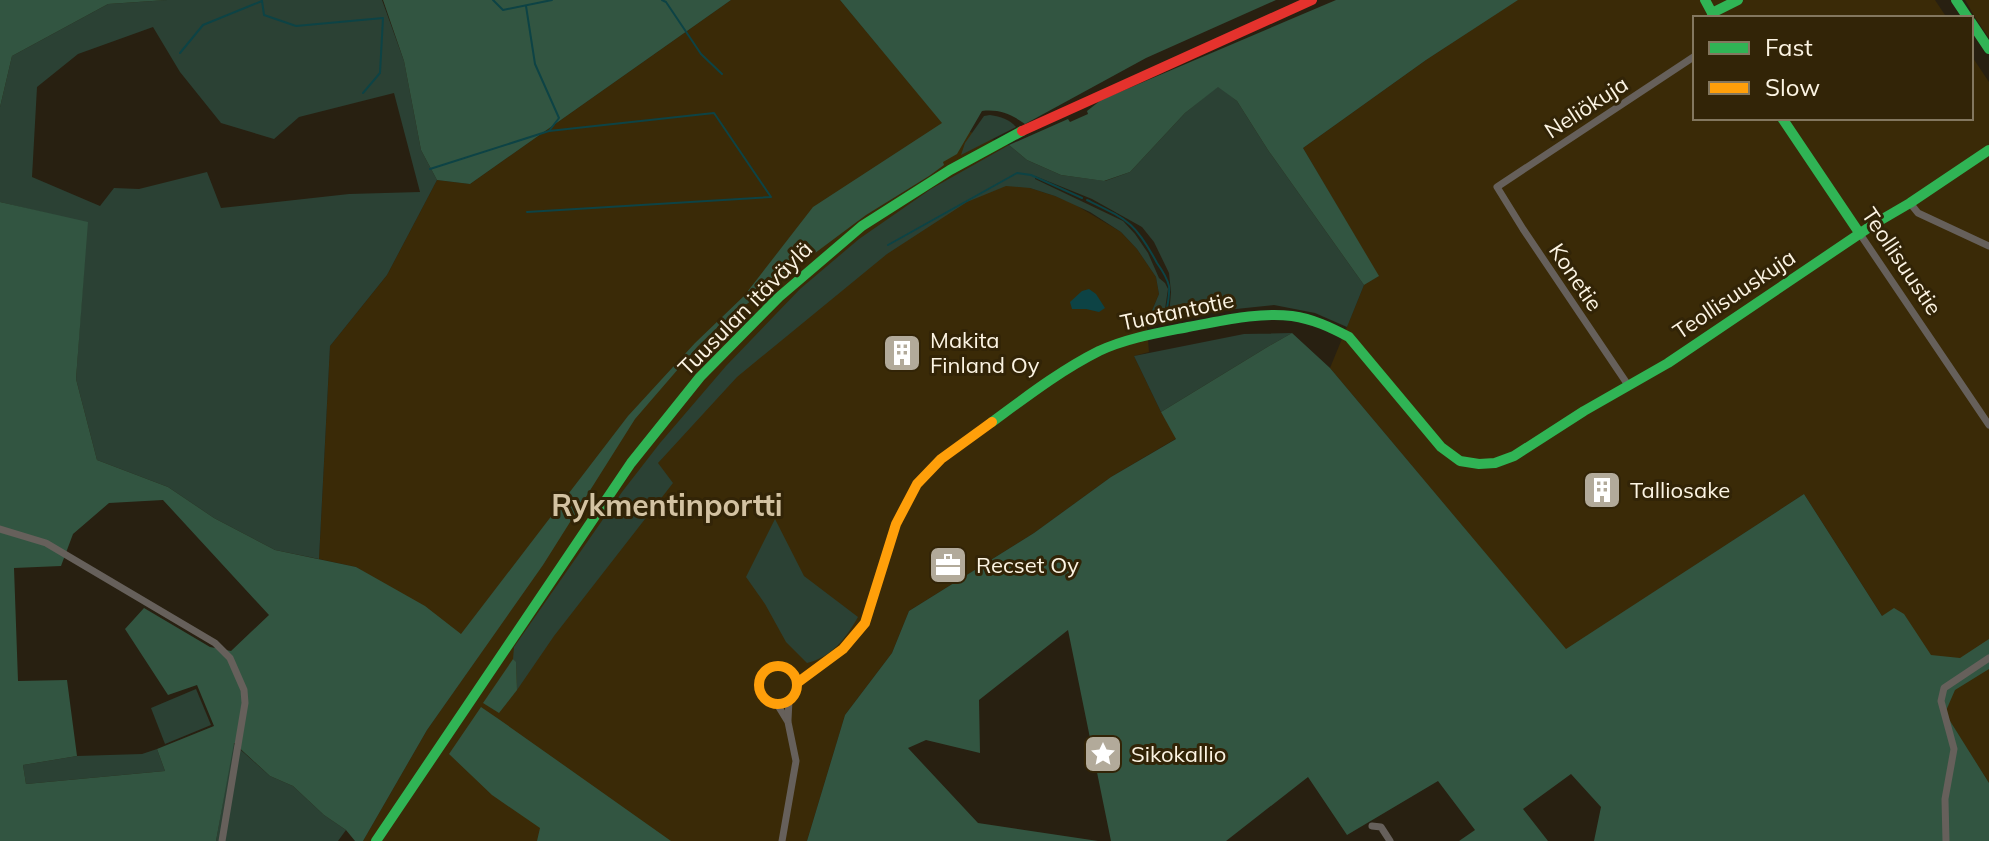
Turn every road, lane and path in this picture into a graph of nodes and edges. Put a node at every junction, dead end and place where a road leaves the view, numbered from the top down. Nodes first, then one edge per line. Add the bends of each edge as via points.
1 (1312, 0) edge
2 (1705, 0) edge
3 (1738, 0) edge
4 (1714, 16) edge
5 (1973, 25) edge
6 (1989, 49) edge
7 (1693, 57) edge
8 (1783, 120) edge
9 (1989, 150) edge
10 (1497, 187) joint
11 (1910, 203) junction
12 (1860, 234) junction
13 (1989, 246) edge
14 (1628, 385) junction
15 (1989, 425) edge
16 (0, 529) edge
17 (1989, 658) edge
18 (791, 671) junction
19 (814, 671) junction
20 (797, 683) junction
21 (789, 700) junction
22 (777, 704) junction
23 (788, 722) junction
24 (1372, 826) dead end
25 (222, 841) edge
26 (376, 841) edge
27 (782, 841) edge
28 (1390, 841) edge
29 (1946, 841) edge

1 - 26 street, Tuusulan itäväylä via 980,152 862,226 779,297 700,377 631,463
2 - 4 street
3 - 4 street
5 - 6 street
7 - 10 street, Neliökuja
8 - 12 street, Teollisuustie
9 - 11 street
10 - 14 street, Konetie
11 - 12 street
11 - 13 street via 1918,213
12 - 14 street, Teollisuuskuja
12 - 15 street, Teollisuustie
14 - 19 street, Tuotantotie via 1514,456 1479,464 1460,461 1441,447 1349,337 1309,318 1254,314 1115,345 1060,375 927,472 895,526 865,621 850,643
16 - 25 street via 46,543 215,643 230,658 245,703
17 - 29 street via 1944,688 1941,701 1954,749 1945,799
18 - 19 street
18 - 20 street
18 - 22 street via 774,666 761,677 761,694
19 - 20 street, Tuotantotie
20 - 21 street
21 - 22 street
21 - 23 street
22 - 23 street
23 - 27 street via 796,761
24 - 28 street via 1381,827

